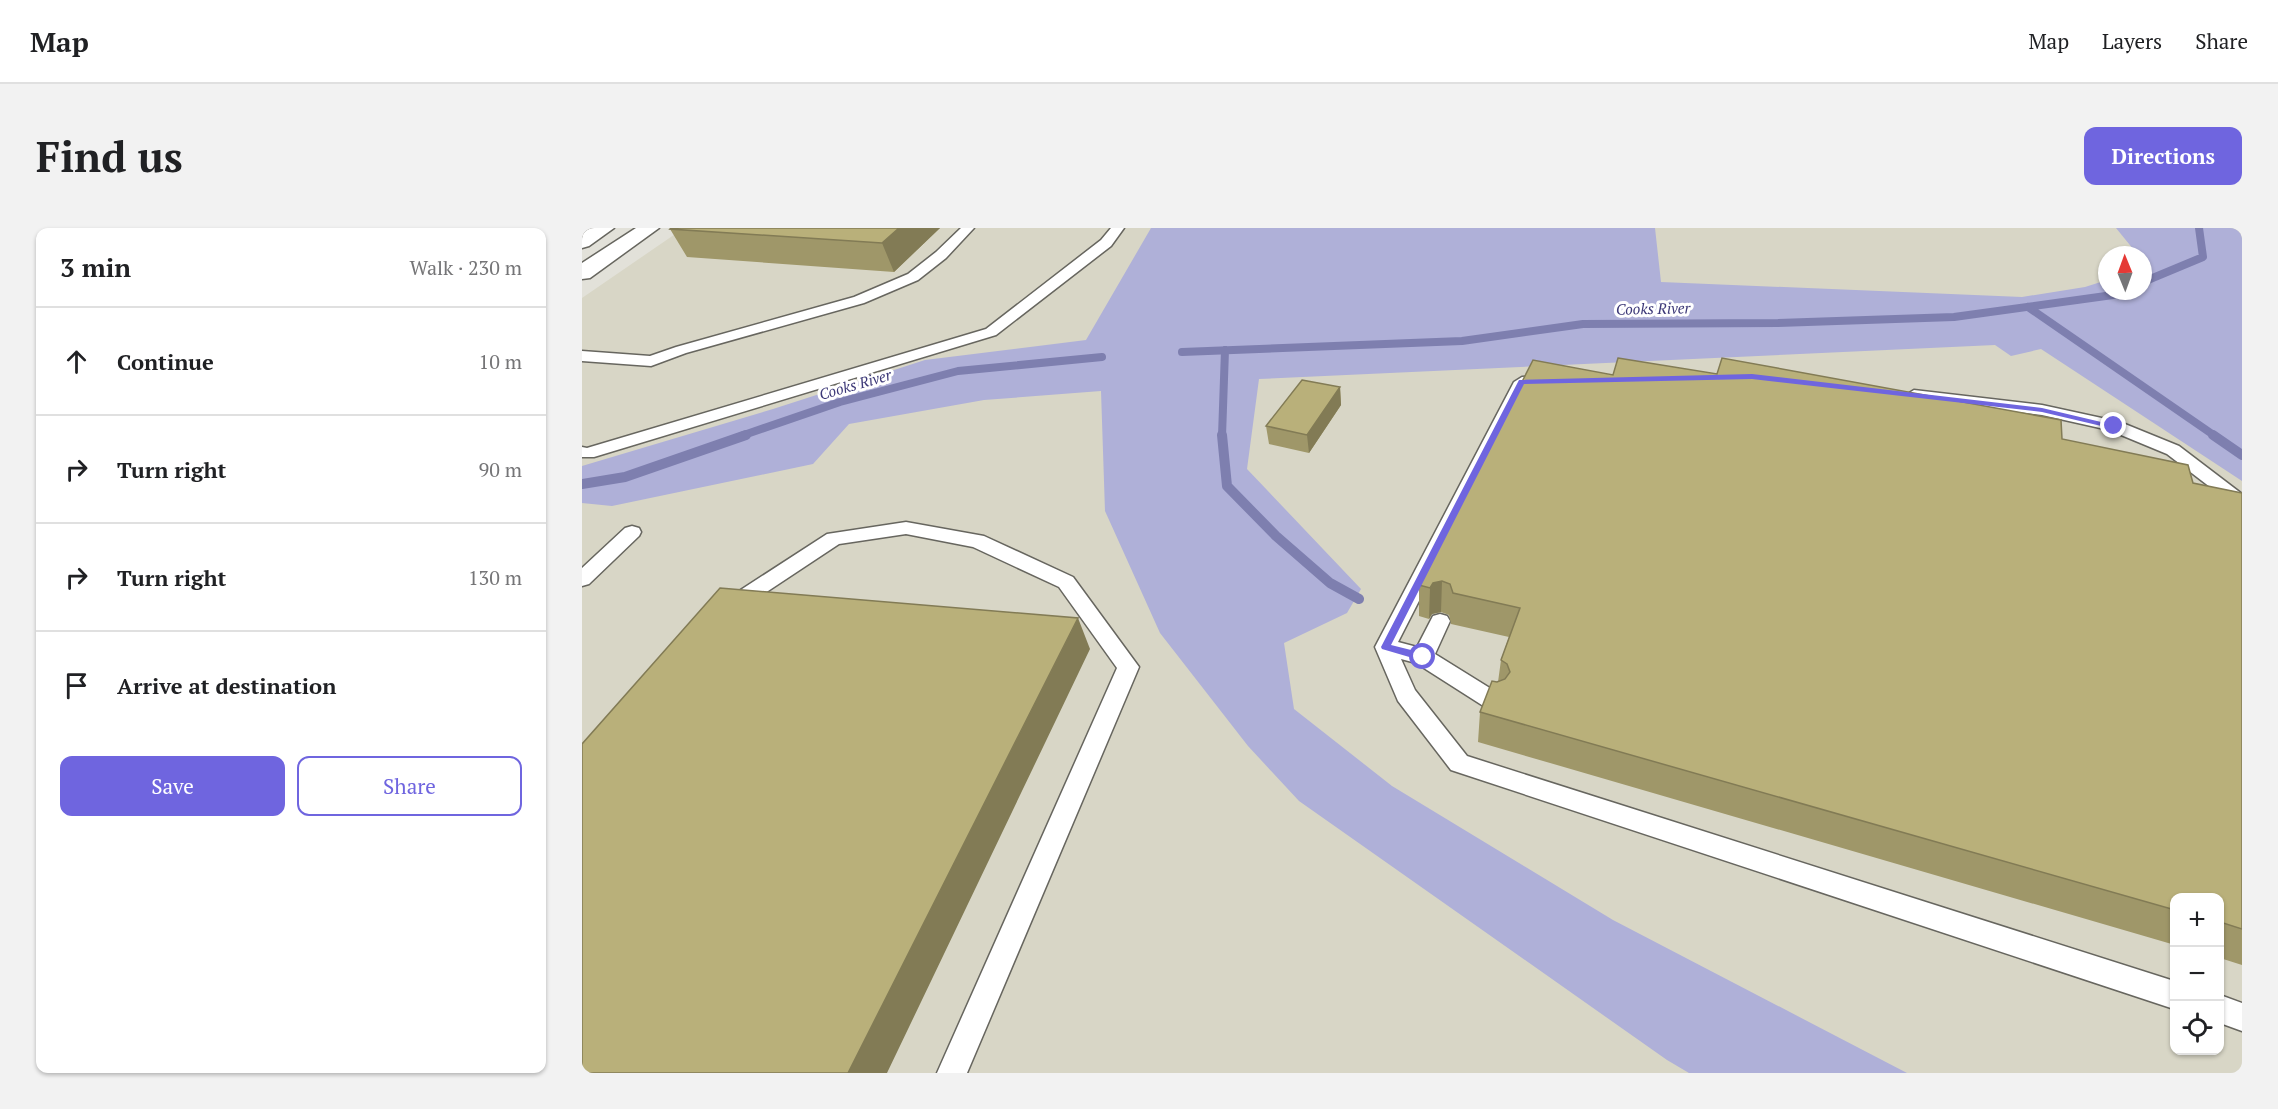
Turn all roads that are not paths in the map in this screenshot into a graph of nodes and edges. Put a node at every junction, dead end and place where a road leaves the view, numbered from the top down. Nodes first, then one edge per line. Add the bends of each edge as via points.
1 (604, 228) edge
2 (649, 228) edge
3 (968, 228) edge
4 (1118, 228) edge
5 (582, 242) edge
6 (582, 273) edge
7 (582, 356) edge
8 (1576, 381) edge
9 (1891, 393) edge
10 (582, 452) edge
11 (2242, 503) edge
12 (632, 532) dead end
13 (582, 579) edge
14 (1440, 621) dead end
15 (720, 625) edge
16 (1385, 647) junction
17 (1423, 657) junction
18 (1493, 701) edge
19 (2170, 993) edge
20 (2224, 1010) edge
21 (2242, 1017) edge
22 (952, 1073) edge

1 - 5 highway
2 - 6 highway
3 - 7 lane via 913,277 859,300 651,361
4 - 10 lane via 1106,243 991,332
8 - 16 lane via 1549,388 1522,382
9 - 11 lane via 2042,410 2114,426 2173,450
12 - 13 lane
14 - 17 lane
15 - 22 lane via 743,598 834,538 906,528 977,541 1066,582 1128,667
16 - 17 lane
16 - 19 lane via 1406,695 1459,763
17 - 18 lane
20 - 21 lane

